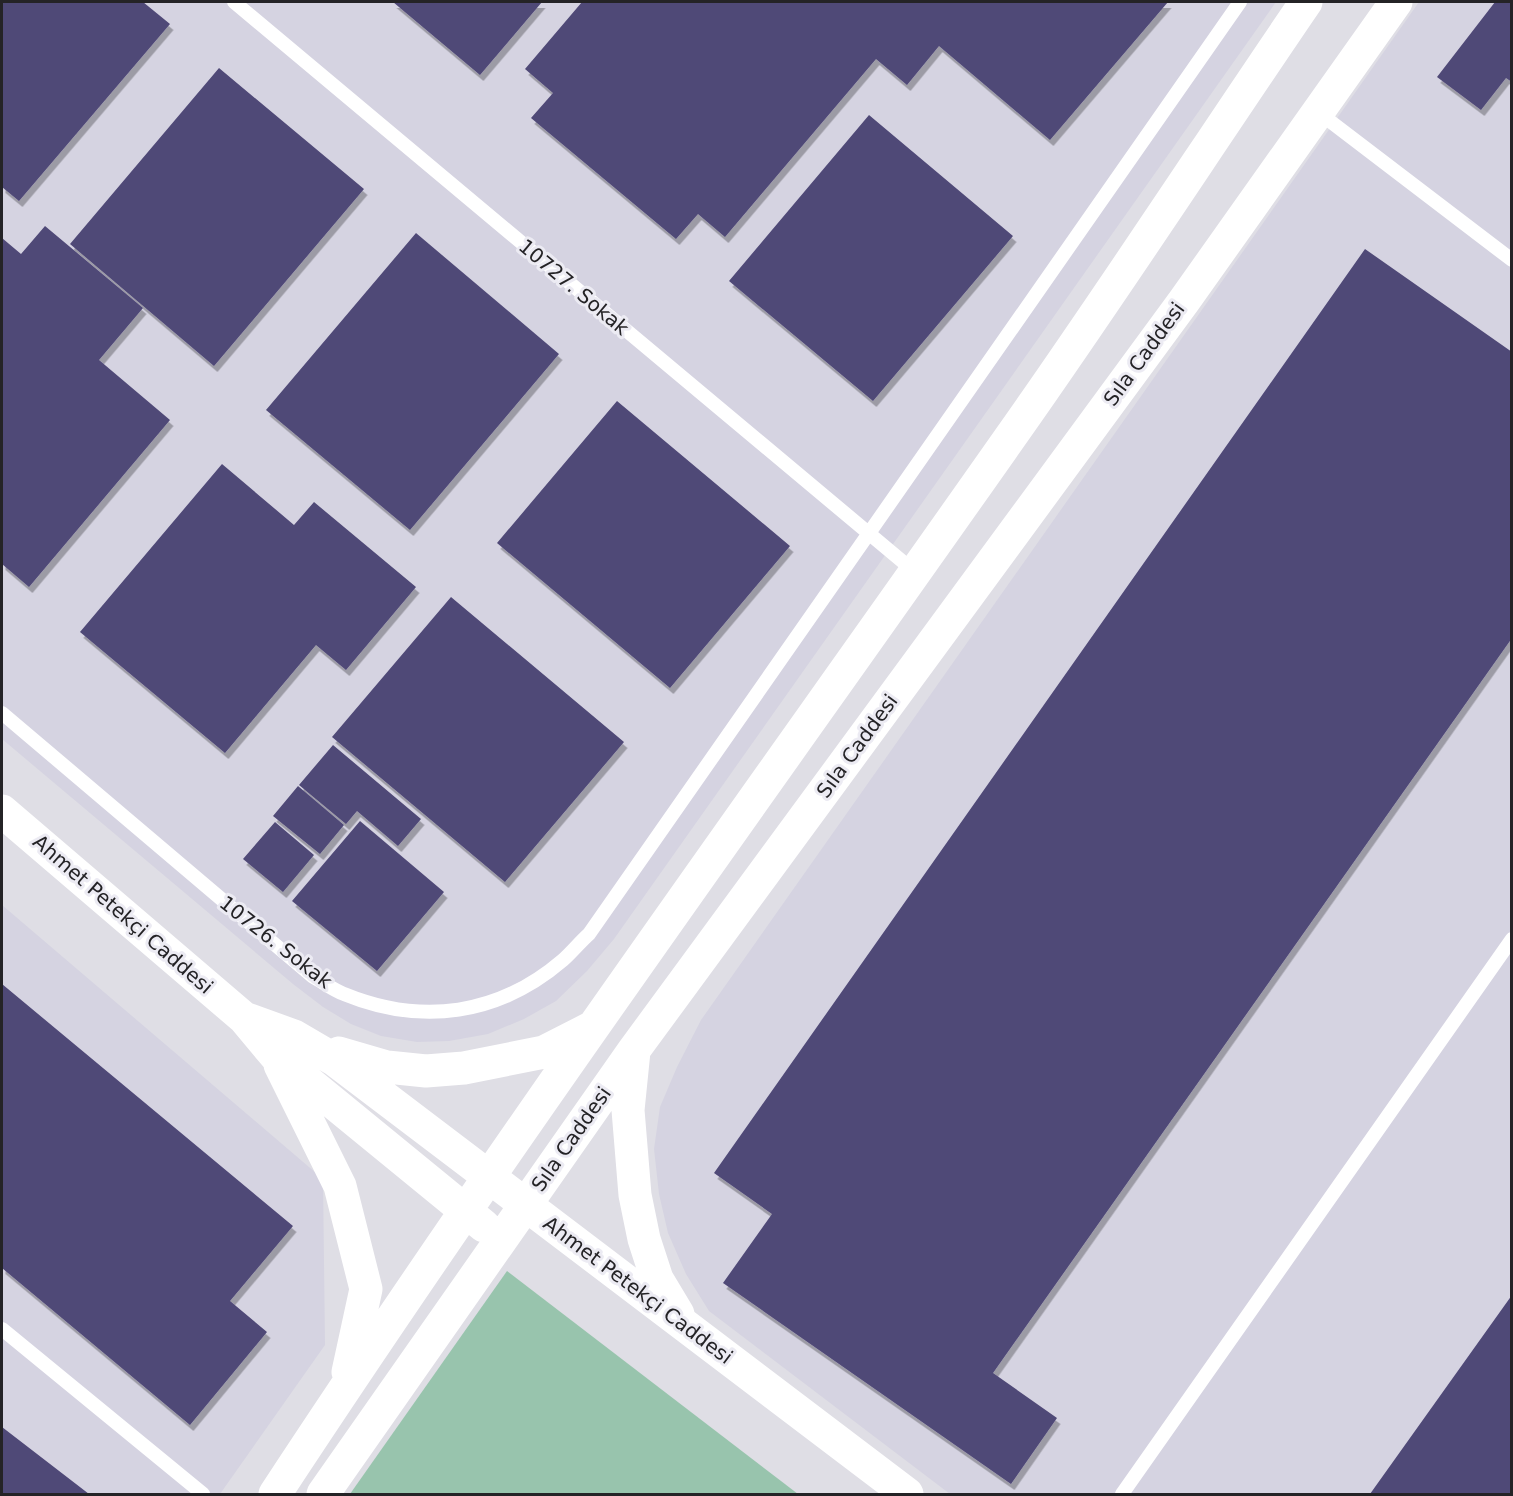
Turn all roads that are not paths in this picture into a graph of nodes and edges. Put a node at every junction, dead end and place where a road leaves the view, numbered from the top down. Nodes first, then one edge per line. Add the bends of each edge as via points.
1 (234, 2) edge
2 (1240, 2) edge
3 (1306, 2) edge
4 (1396, 2) edge
5 (1317, 112) junction
6 (1512, 260) edge
7 (868, 534) junction
8 (915, 572) junction
9 (2, 713) edge
10 (2, 811) edge
11 (1512, 939) edge
12 (594, 1026) junction
13 (285, 1046) junction
14 (634, 1050) junction
15 (490, 1177) junction
16 (526, 1204) junction
17 (466, 1212) junction
18 (501, 1240) junction
19 (686, 1326) junction
20 (2, 1329) edge
21 (345, 1388) junction
22 (203, 1494) edge
23 (275, 1494) edge
24 (322, 1494) edge
25 (907, 1494) edge
26 (1122, 1494) edge

1 - 7 lane, 10727. Sokak
2 - 7 lane, 10726. Sokak
3 - 8 street
4 - 5 street, Sıla Caddesi
5 - 6 lane
5 - 14 street, Sıla Caddesi via 1177,310
7 - 8 lane, 10727. Sokak
7 - 9 lane, 10726. Sokak via 589,934 563,960 526,987 453,1012 413,1012 376,1005 342,994 312,976
8 - 12 street
10 - 13 street, Ahmet Petekçi Caddesi via 244,1018
11 - 26 lane
12 - 13 street via 544,1052 464,1068 426,1071
12 - 15 street
13 - 15 street, Ahmet Petekçi Caddesi via 334,1060
13 - 17 street, Ahmet Petekçi Caddesi
13 - 21 street via 340,1186 366,1289
14 - 16 street, Sıla Caddesi
14 - 19 street via 628,1110 635,1195 657,1279
15 - 16 street, Ahmet Petekçi Caddesi
15 - 17 street
16 - 18 street, Sıla Caddesi
16 - 19 street, Ahmet Petekçi Caddesi
17 - 18 street, Ahmet Petekçi Caddesi
17 - 21 street
18 - 24 street, Sıla Caddesi
19 - 25 street, Ahmet Petekçi Caddesi
20 - 22 lane
21 - 23 street

